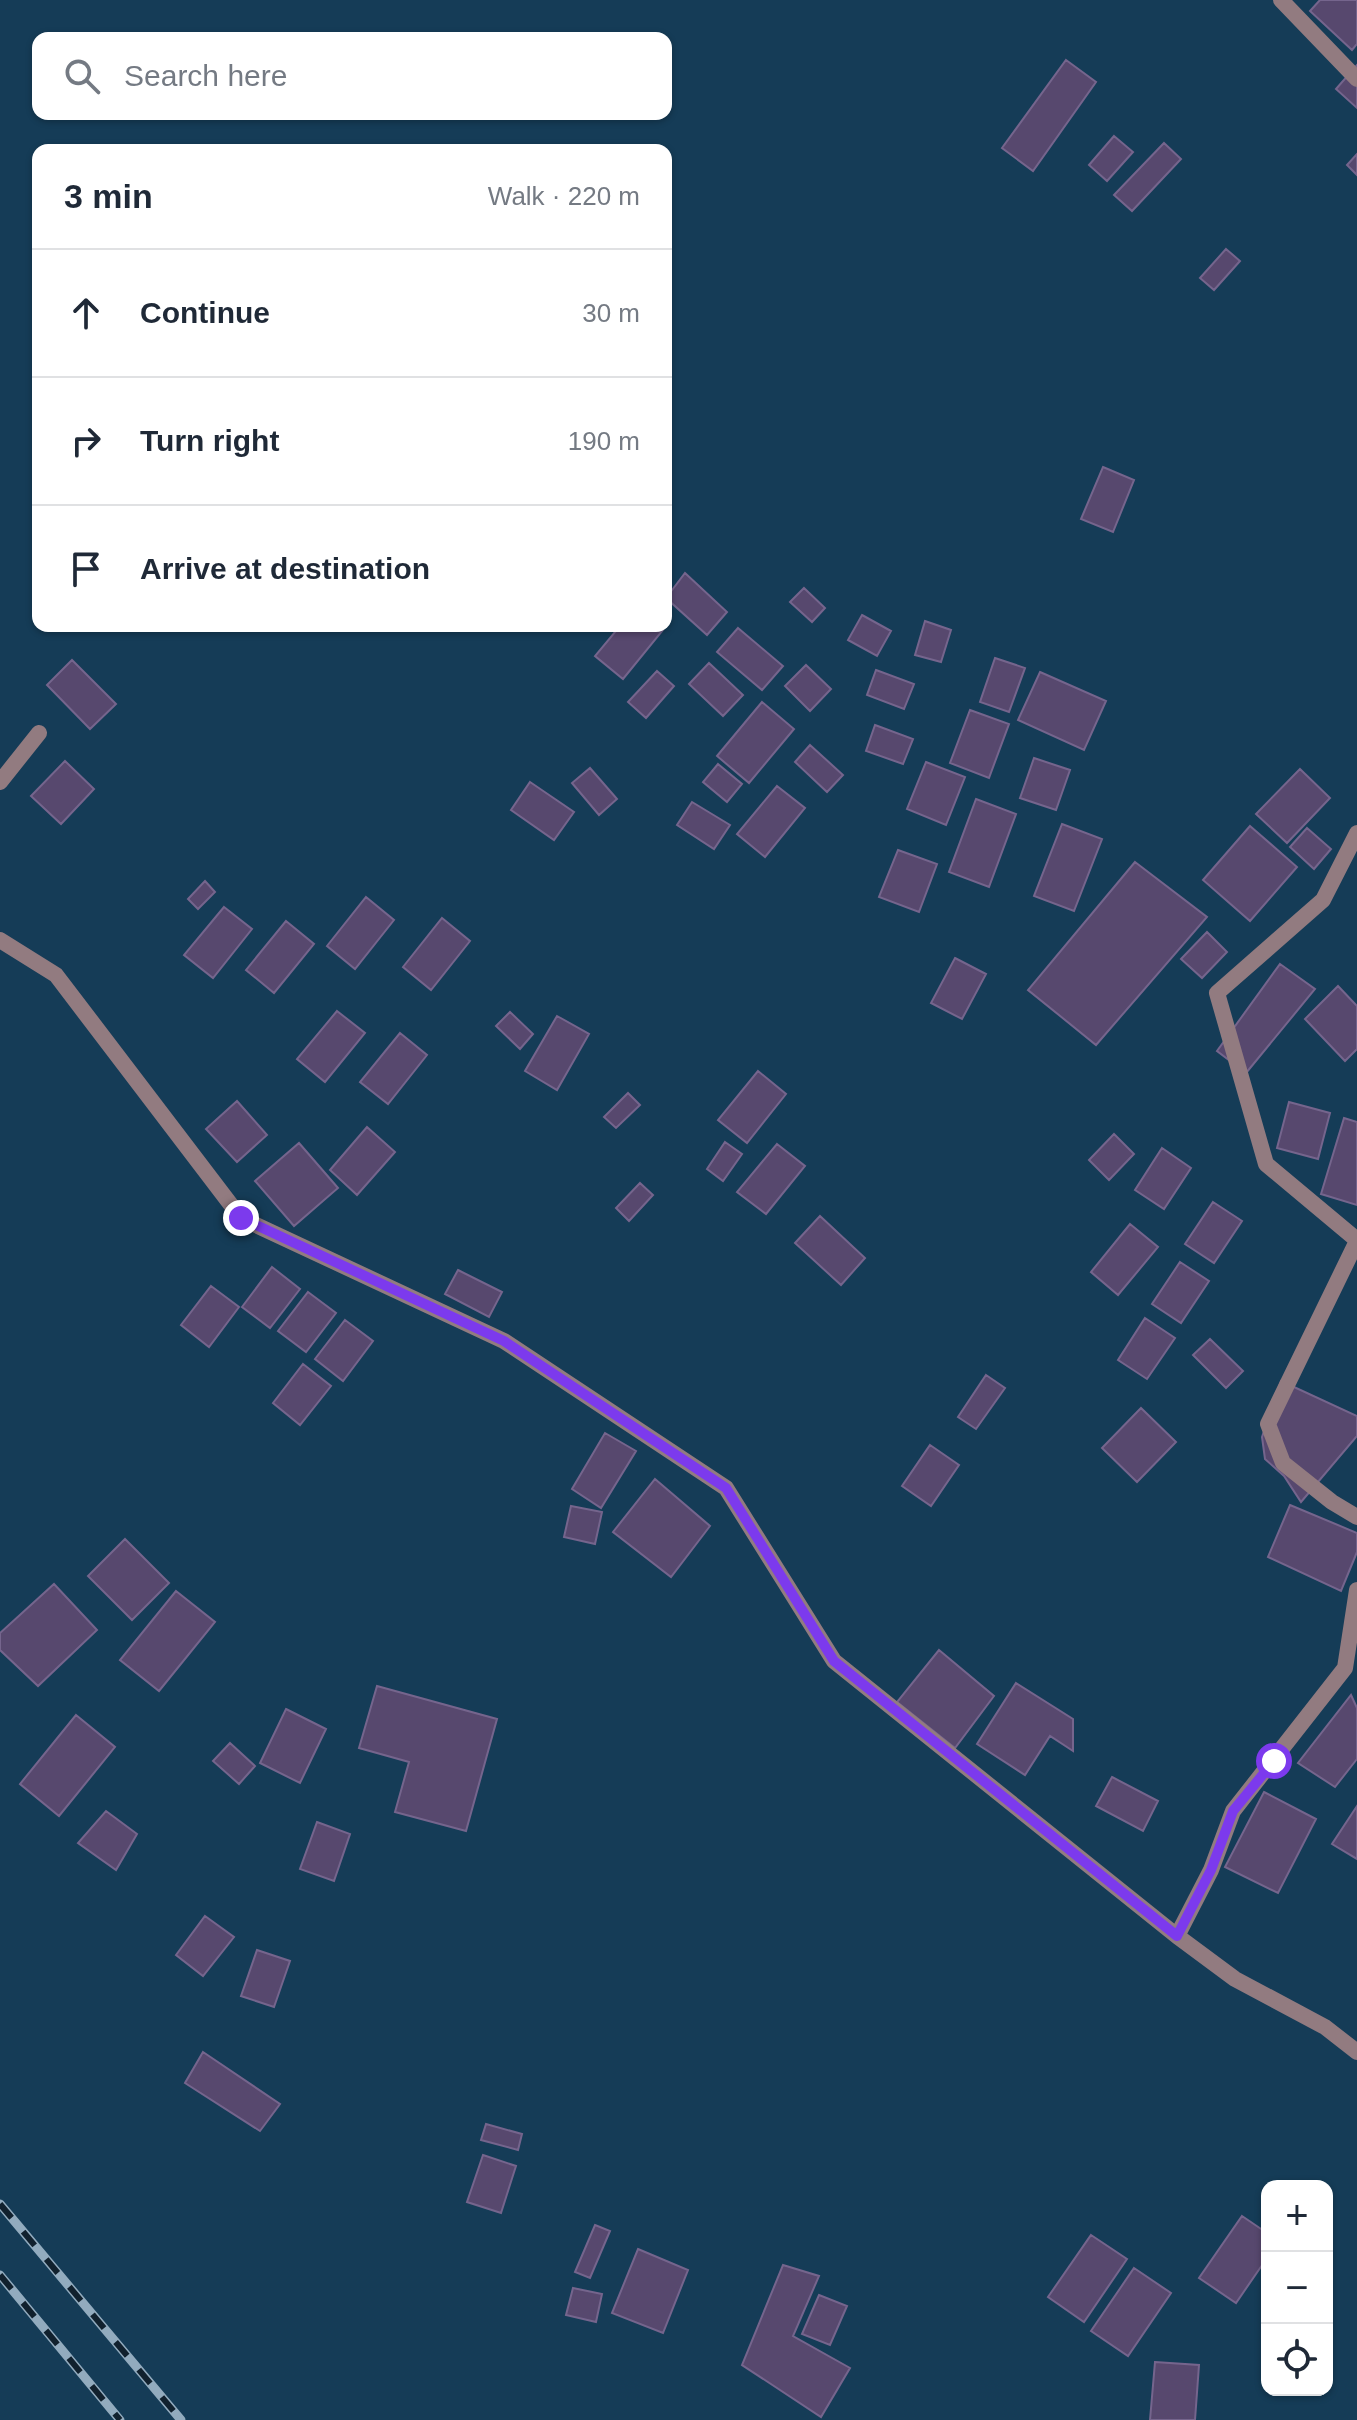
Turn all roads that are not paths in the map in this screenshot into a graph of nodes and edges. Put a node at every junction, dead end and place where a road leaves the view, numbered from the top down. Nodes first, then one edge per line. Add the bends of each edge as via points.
1 (1281, 0) edge
2 (1357, 79) edge
3 (39, 733) dead end
4 (0, 782) edge
5 (1357, 833) edge
6 (0, 940) edge
7 (1357, 1240) edge
8 (1357, 1517) edge
9 (1357, 1590) edge
10 (1177, 1936) junction
11 (1357, 2052) edge

1 - 2 street
3 - 4 street
5 - 7 street via 1323,900 1217,993 1266,1164
6 - 10 street via 56,975 241,1218 504,1341 726,1488 834,1661
7 - 8 street via 1268,1424 1283,1463
9 - 10 street via 1345,1668 1233,1811 1211,1870
10 - 11 street via 1235,1979 1325,2027

